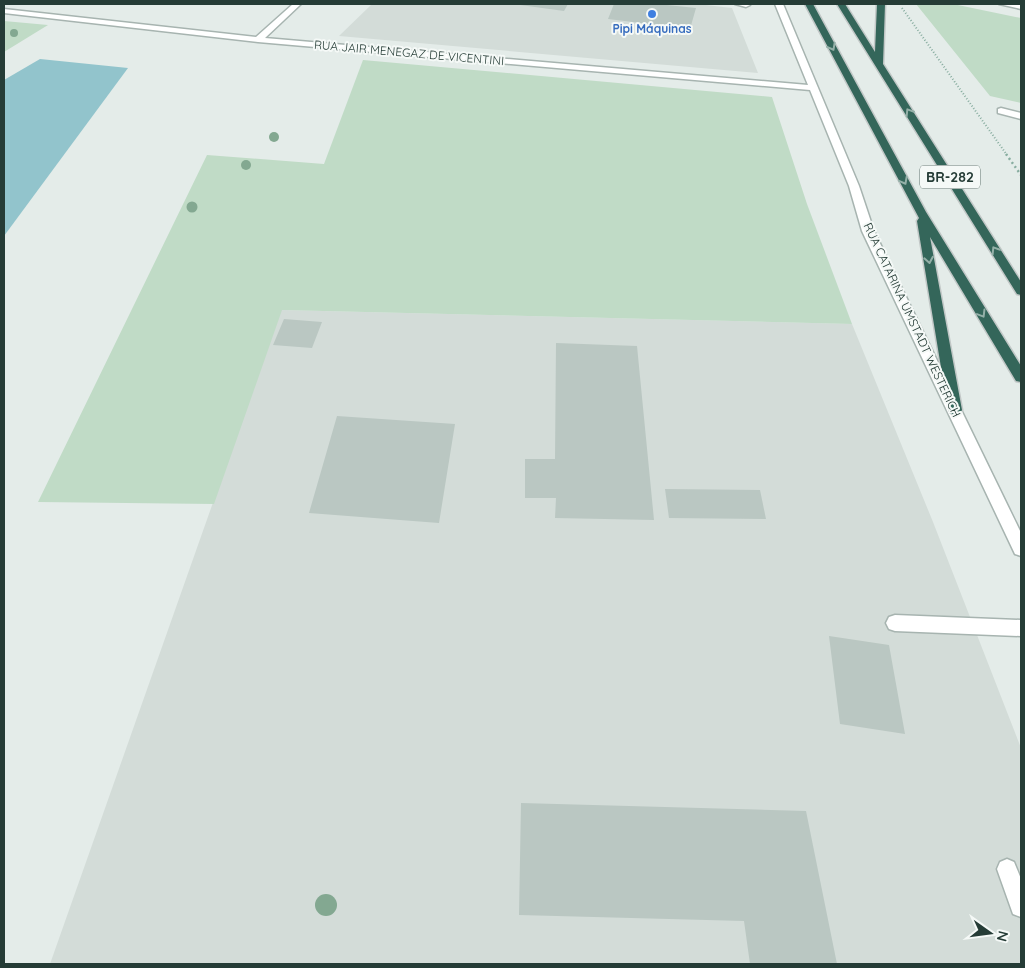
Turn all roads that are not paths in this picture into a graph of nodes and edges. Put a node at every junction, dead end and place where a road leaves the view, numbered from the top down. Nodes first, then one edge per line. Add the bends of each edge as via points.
1 (43, 4) edge
2 (297, 4) edge
3 (779, 4) edge
4 (809, 4) edge
5 (841, 4) edge
6 (880, 4) edge
7 (1003, 4) edge
8 (1021, 7) edge
9 (4, 11) edge
10 (27, 14) junction
11 (258, 40) junction
12 (879, 64) junction
13 (814, 88) junction
14 (1001, 111) dead end
15 (1021, 116) edge
16 (921, 212) junction
17 (1021, 291) edge
18 (1021, 378) edge
19 (955, 410) junction
20 (1021, 549) edge
21 (895, 623) dead end
22 (1021, 628) edge
23 (1007, 869) dead end
24 (1021, 906) edge

1 - 10 street
2 - 11 street
3 - 13 street, RUA CATARINA UMSTADT WESTERICH
4 -> 16 highway, BR-282
5 - 12 highway, BR-282
6 - 12 highway
7 - 8 street
9 - 10 street, RUA JAIR MENEGAZ DE VICENTINI
10 - 11 street, RUA JAIR MENEGAZ DE VICENTINI
11 - 13 street, RUA JAIR MENEGAZ DE VICENTINI
17 -> 12 highway, BR-282
13 - 19 street, RUA CATARINA UMSTADT WESTERICH via 854,186 868,231
14 - 15 street
16 -> 18 highway, BR-282
16 -> 19 highway
19 - 20 street, RUA CATARINA UMSTADT WESTERICH
21 - 22 street
23 - 24 street

